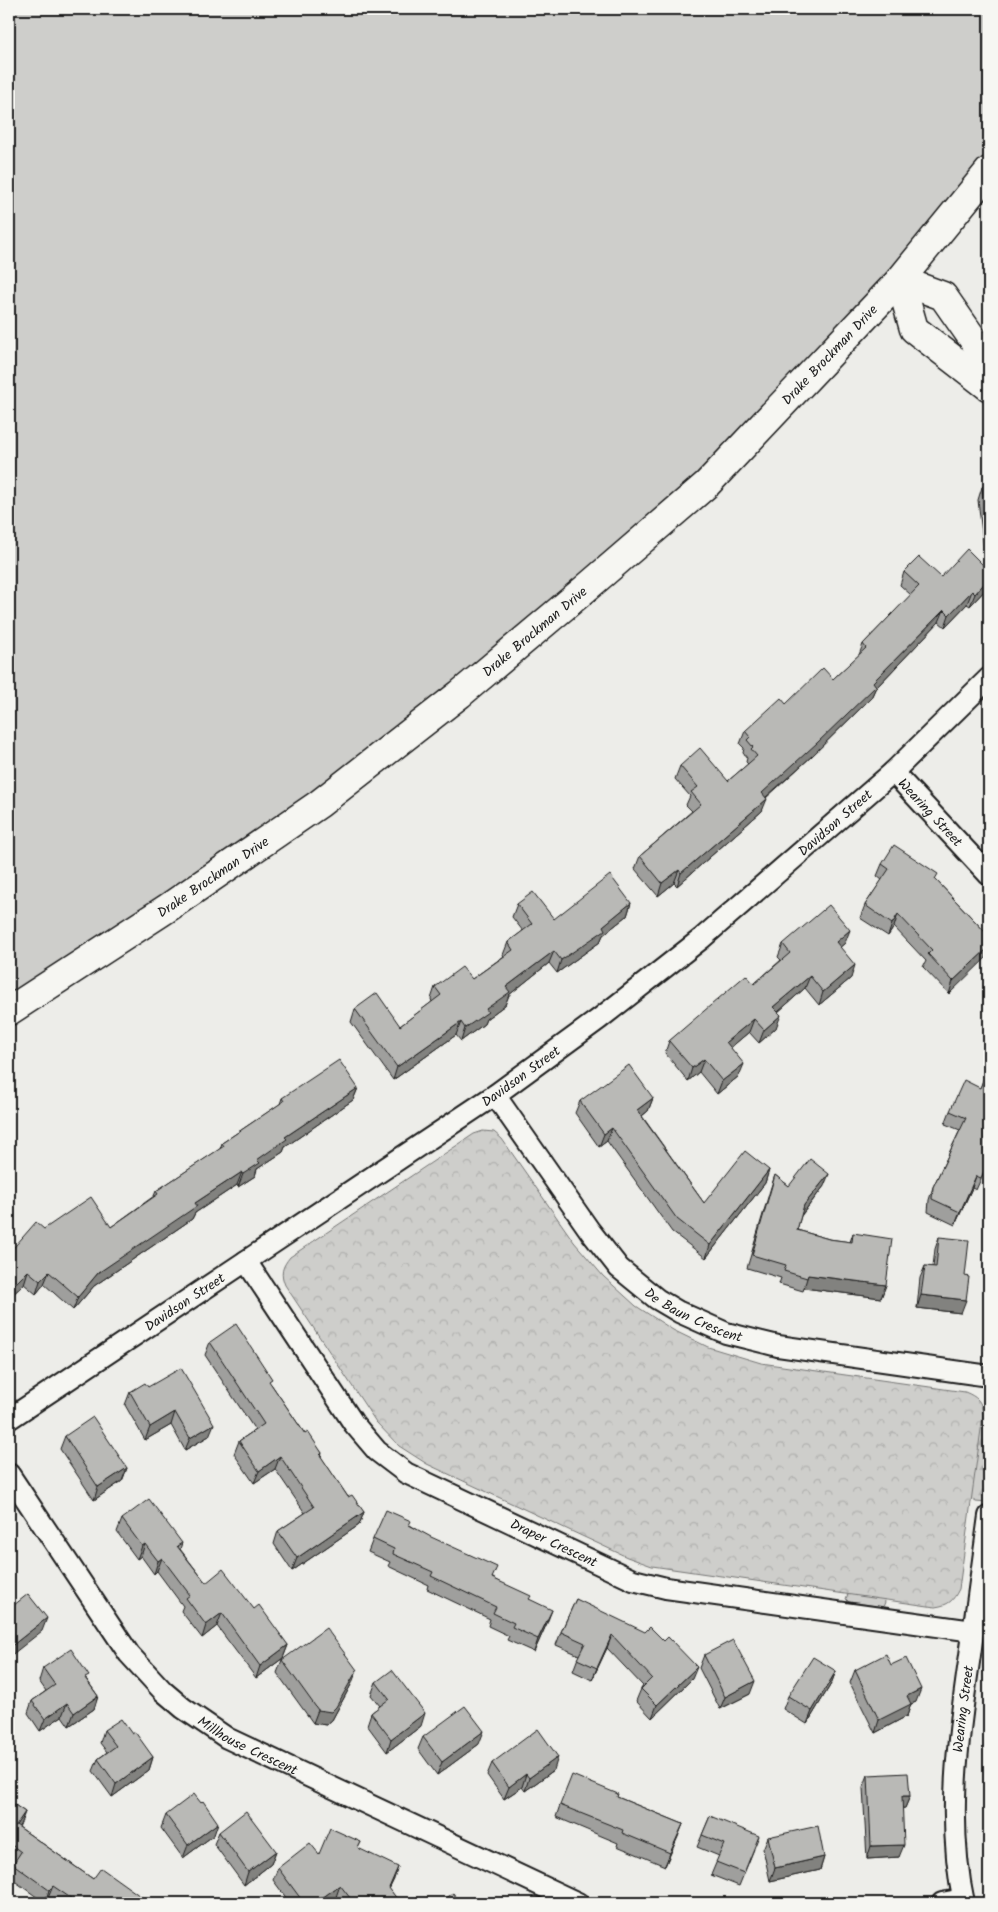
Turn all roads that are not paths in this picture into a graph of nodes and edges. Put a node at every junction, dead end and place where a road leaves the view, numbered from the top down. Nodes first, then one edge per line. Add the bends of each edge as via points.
1 (989, 171) edge
2 (900, 280) junction
3 (989, 362) edge
4 (989, 387) edge
5 (989, 678) edge
6 (894, 772) junction
7 (989, 874) edge
8 (9, 1011) edge
9 (494, 1095) junction
10 (246, 1261) junction
11 (989, 1376) edge
12 (9, 1419) edge
13 (9, 1474) edge
14 (989, 1516) edge
15 (973, 1631) junction
16 (964, 1901) edge
17 (578, 1903) edge
18 (942, 1903) edge

1 - 2 main road, Drake Brockman Drive
2 - 3 main road via 943,296
2 - 4 main road via 914,329
2 - 8 main road, Drake Brockman Drive via 707,484 460,694 318,804 166,910
5 - 6 street, Davidson Street
6 - 7 street, Wearing Street
6 - 9 street, Davidson Street via 701,939
9 - 10 street, Davidson Street
9 - 11 street, De Baun Crescent via 620,1268 679,1312 726,1333 778,1346
10 - 12 street, Davidson Street
10 - 15 street, Draper Crescent via 354,1424 377,1451 406,1473 633,1580 666,1588
13 - 17 street, Millhouse Crescent via 129,1654 183,1708 227,1738
14 - 15 street, Wearing Street
15 - 16 street, Wearing Street via 960,1724 955,1794 958,1864
16 - 18 street

